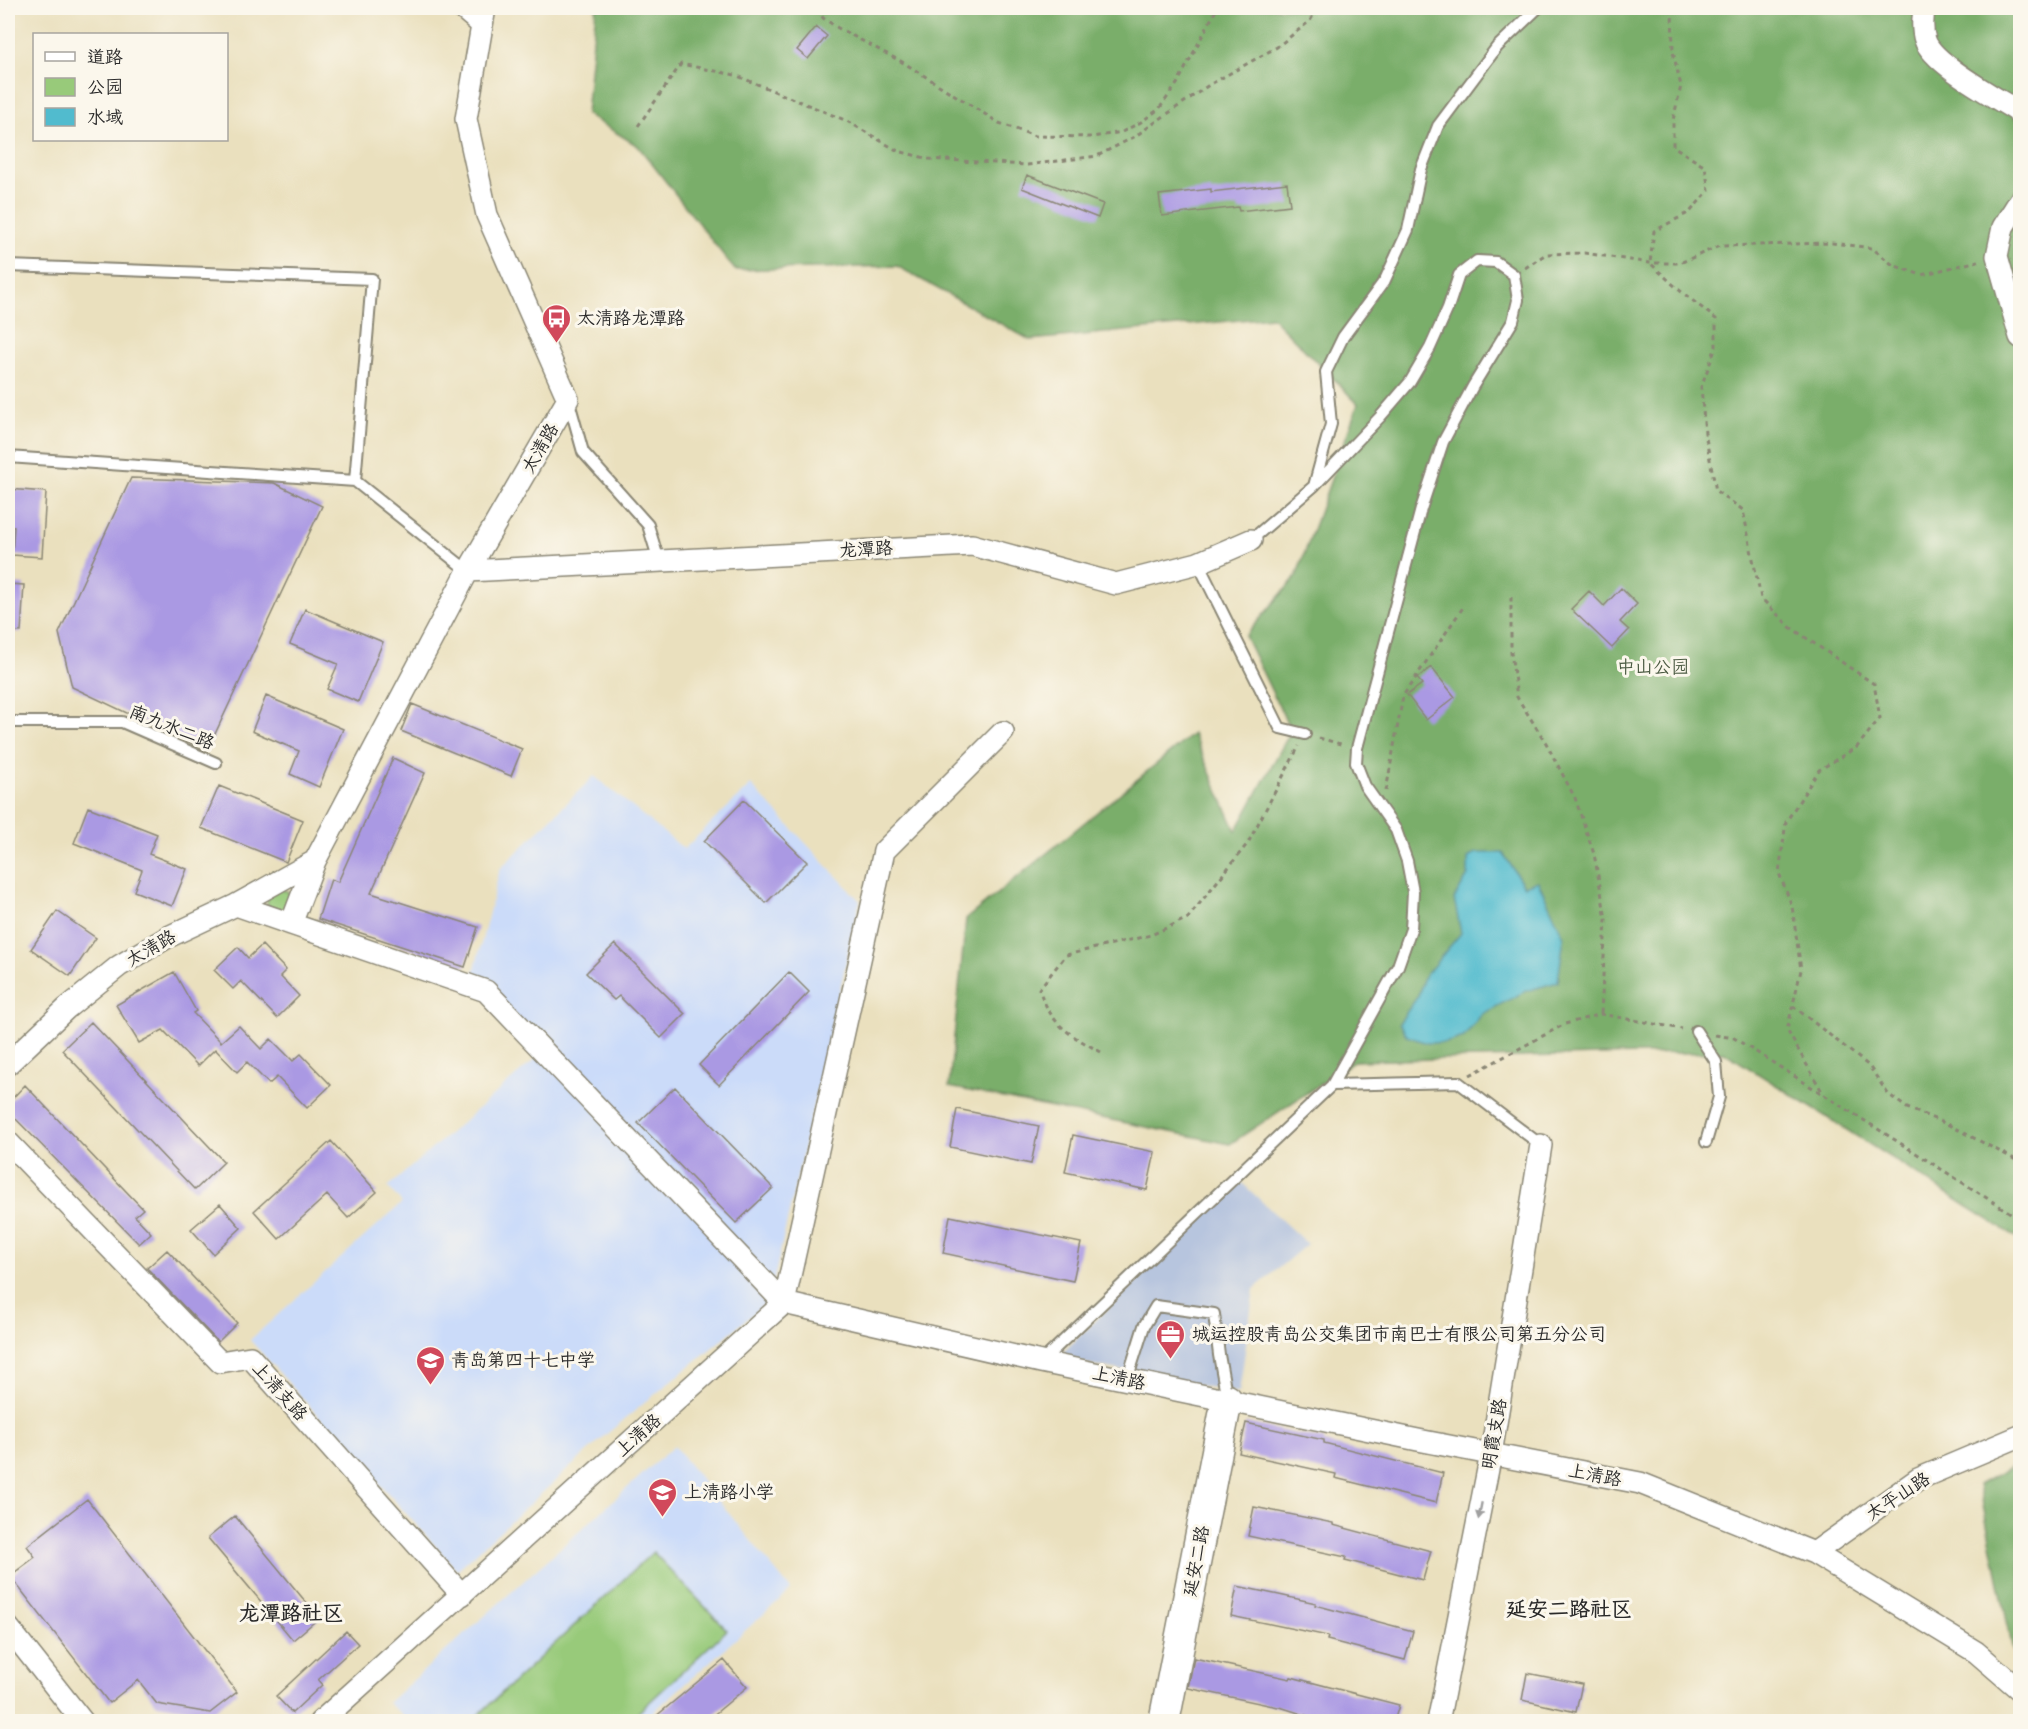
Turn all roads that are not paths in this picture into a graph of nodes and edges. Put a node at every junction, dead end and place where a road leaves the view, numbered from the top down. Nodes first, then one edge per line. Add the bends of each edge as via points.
1 (462, 8) edge
2 (1538, 8) edge
3 (1925, 8) edge
4 (484, 16) edge
5 (2020, 116) edge
6 (2020, 200) edge
7 (8, 266) edge
8 (2020, 329) edge
9 (568, 399) junction
10 (8, 457) edge
11 (355, 481) junction
12 (1314, 486) junction
13 (1251, 540) joint
14 (659, 561) junction
15 (1198, 564) junction
16 (468, 571) junction
17 (8, 722) edge
18 (1003, 732) dead end
19 (1305, 734) road end
20 (216, 763) dead end
21 (315, 861) junction
22 (236, 905) junction
23 (291, 924) junction
24 (1696, 1031) road end
25 (8, 1064) edge
26 (1332, 1085) junction
27 (8, 1142) edge
28 (1706, 1142) dead end
29 (1541, 1145) joint
30 (784, 1303) junction
31 (1041, 1362) junction
32 (1126, 1380) junction
33 (1227, 1400) junction
34 (2020, 1436) edge
35 (1491, 1454) junction
36 (1814, 1553) junction
37 (462, 1595) junction
38 (8, 1627) edge
39 (2020, 1690) edge
40 (82, 1722) edge
41 (320, 1722) edge
42 (1164, 1722) edge
43 (1438, 1722) edge

1 - 4 street
2 - 12 lane via 1497,47 1438,126 1421,169 1408,230 1385,280 1343,337 1326,372 1330,424
3 - 5 street via 1925,40 1932,53
4 - 9 street via 466,119 487,215
6 - 8 street via 2003,227 1997,256
7 - 11 lane via 372,279
9 - 14 lane via 583,452 648,525
9 - 16 street, 太清路
10 - 11 lane
11 - 16 lane
12 - 13 lane
12 - 26 lane via 1410,382 1439,328 1459,275 1477,261 1496,262 1514,275 1518,300 1513,321 1443,442 1421,509 1357,748 1356,763 1365,786 1396,830 1407,861 1413,892 1411,929 1398,966
13 - 15 street, 龙潭路
14 - 15 street, 龙潭路 via 972,545 1116,584
14 - 16 street, 龙潭路
15 - 19 lane via 1280,728
16 - 21 street, 太清路
17 - 20 lane, 南九水二路 via 122,722
18 - 30 street via 884,851
21 - 22 street, 太清路
21 - 23 street, 太清路
22 - 23 street
22 - 25 street, 太清路 via 168,937 119,966
23 - 30 street via 486,992
24 - 28 lane via 1716,1062 1719,1097
26 - 29 lane via 1458,1082
26 - 31 lane
27 - 37 street, 上清支路 via 220,1362 250,1357
29 - 35 street, 明霞支路
30 - 31 street, 上清路
30 - 37 street, 上清路
31 - 32 street, 上清路
32 - 33 street, 上清路
32 - 33 lane via 1144,1326 1156,1306 1214,1314
33 - 35 street, 上清路
33 - 42 street, 延安二路
34 - 36 street, 太平山路 via 1918,1479
35 - 36 street, 上清路 via 1640,1483
35 -> 43 street, 明霞支路
36 - 39 street, 上清路 via 1976,1652
37 - 41 street, 上清路
38 - 40 street

